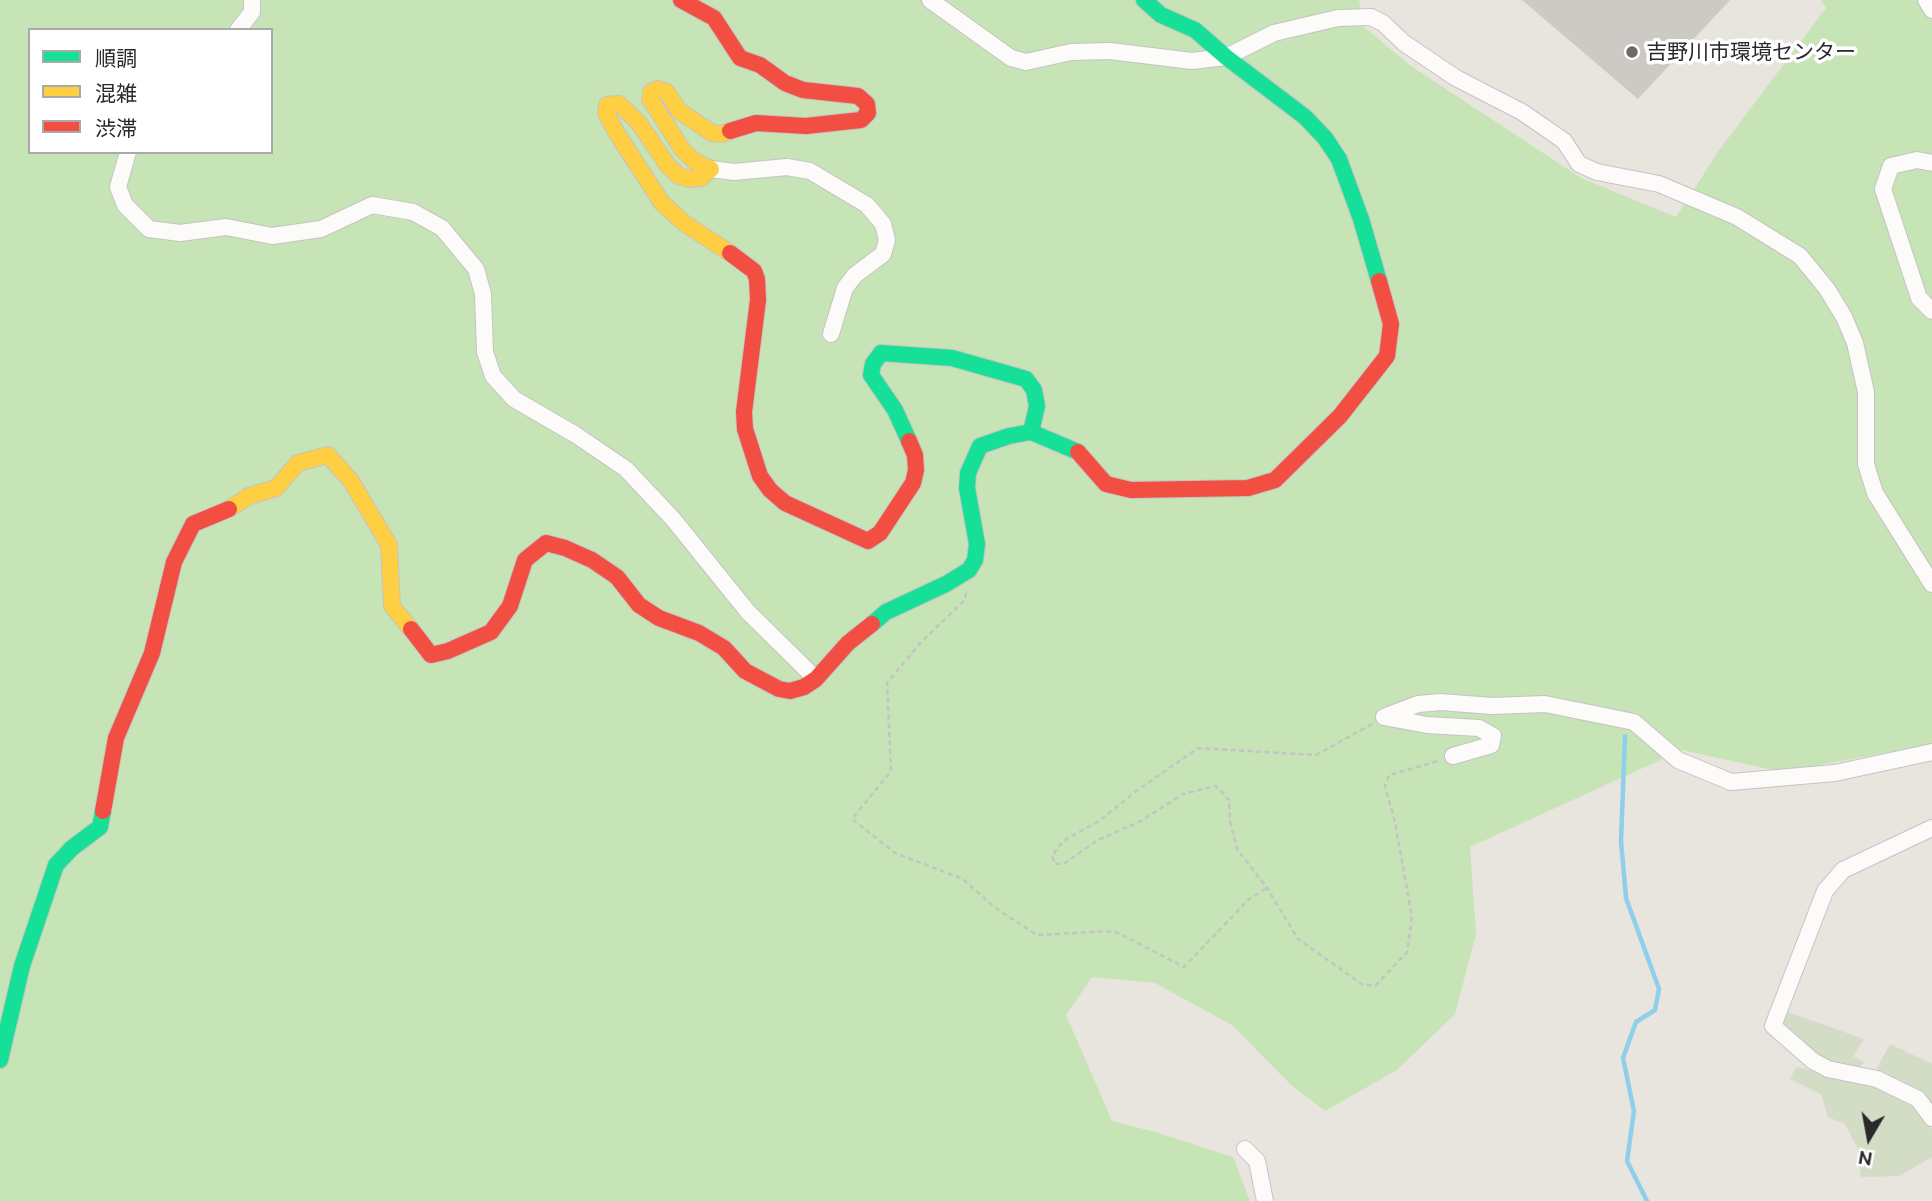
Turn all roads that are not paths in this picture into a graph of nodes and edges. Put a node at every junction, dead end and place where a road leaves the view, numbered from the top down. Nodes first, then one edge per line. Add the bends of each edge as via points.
1 (252, 0) edge
2 (681, 0) edge
3 (930, 0) edge
4 (1144, 0) edge
5 (1926, 0) edge
6 (1932, 10) edge
7 (239, 28) edge
8 (1226, 57) junction
9 (127, 154) edge
10 (1932, 163) edge
11 (711, 169) junction
12 (1932, 311) edge
13 (831, 334) dead end
14 (1031, 432) junction
15 (1932, 584) edge
16 (816, 679) junction
17 (1932, 752) edge
18 (1453, 756) road end
19 (1932, 828) edge
20 (0, 1060) edge
21 (1932, 1118) edge
22 (1245, 1149) dead end
23 (1265, 1201) edge

1 - 7 street via 251,12
2 - 11 street via 714,18 740,58 803,90 858,96 867,104 868,113 861,120 806,126 756,123 722,134 712,133 679,111 667,92 651,92 650,99 682,149
3 - 8 street via 1012,58 1026,62 1072,52 1110,51 1192,61
4 - 8 street via 1161,15 1195,30
5 - 6 street
8 - 14 street via 1305,117 1339,159 1391,324 1387,356 1306,452 1275,480 1248,488 1131,490 1106,484 1080,453
8 - 15 street via 1274,33 1338,18 1371,17 1456,78 1522,112 1564,141 1579,164 1659,184 1737,217 1800,256 1832,298 1855,343 1866,392 1866,464 1875,493
9 - 16 street via 118,187 125,205 149,229 180,233 226,227 272,236 321,229 372,205 412,212 442,228 476,269 484,294 485,352 493,376 514,399 626,469 748,612
10 - 12 street via 1917,160 1891,166 1883,189 1919,298
11 - 13 street via 734,172 787,167 810,171 867,205 883,224 887,240 883,254 845,288
11 - 14 street via 701,178 679,176 639,123 619,104 607,105 616,132 662,203 754,271 758,299 745,429 760,476 785,503 868,541 880,533 913,483 915,455 895,410 871,375 881,353 951,358 1026,379 1037,407
14 - 16 street via 980,446 968,473 977,544 969,570 886,612 848,643
16 - 20 street via 790,691 779,689 745,671 724,648 699,633 639,605 617,577 592,560 546,543 525,560 510,606 492,632 431,655 391,606 389,545 351,481 328,455 298,463 276,488 193,524 174,562 152,653 116,738 100,827 56,865 22,966
17 - 18 street via 1835,773 1731,782 1678,760 1634,722 1545,704 1441,702 1418,704 1384,717 1479,728 1493,736 1491,745
19 - 21 street via 1843,870 1825,891 1773,1027 1813,1061 1828,1069 1877,1079 1918,1099
22 - 23 street via 1257,1161

